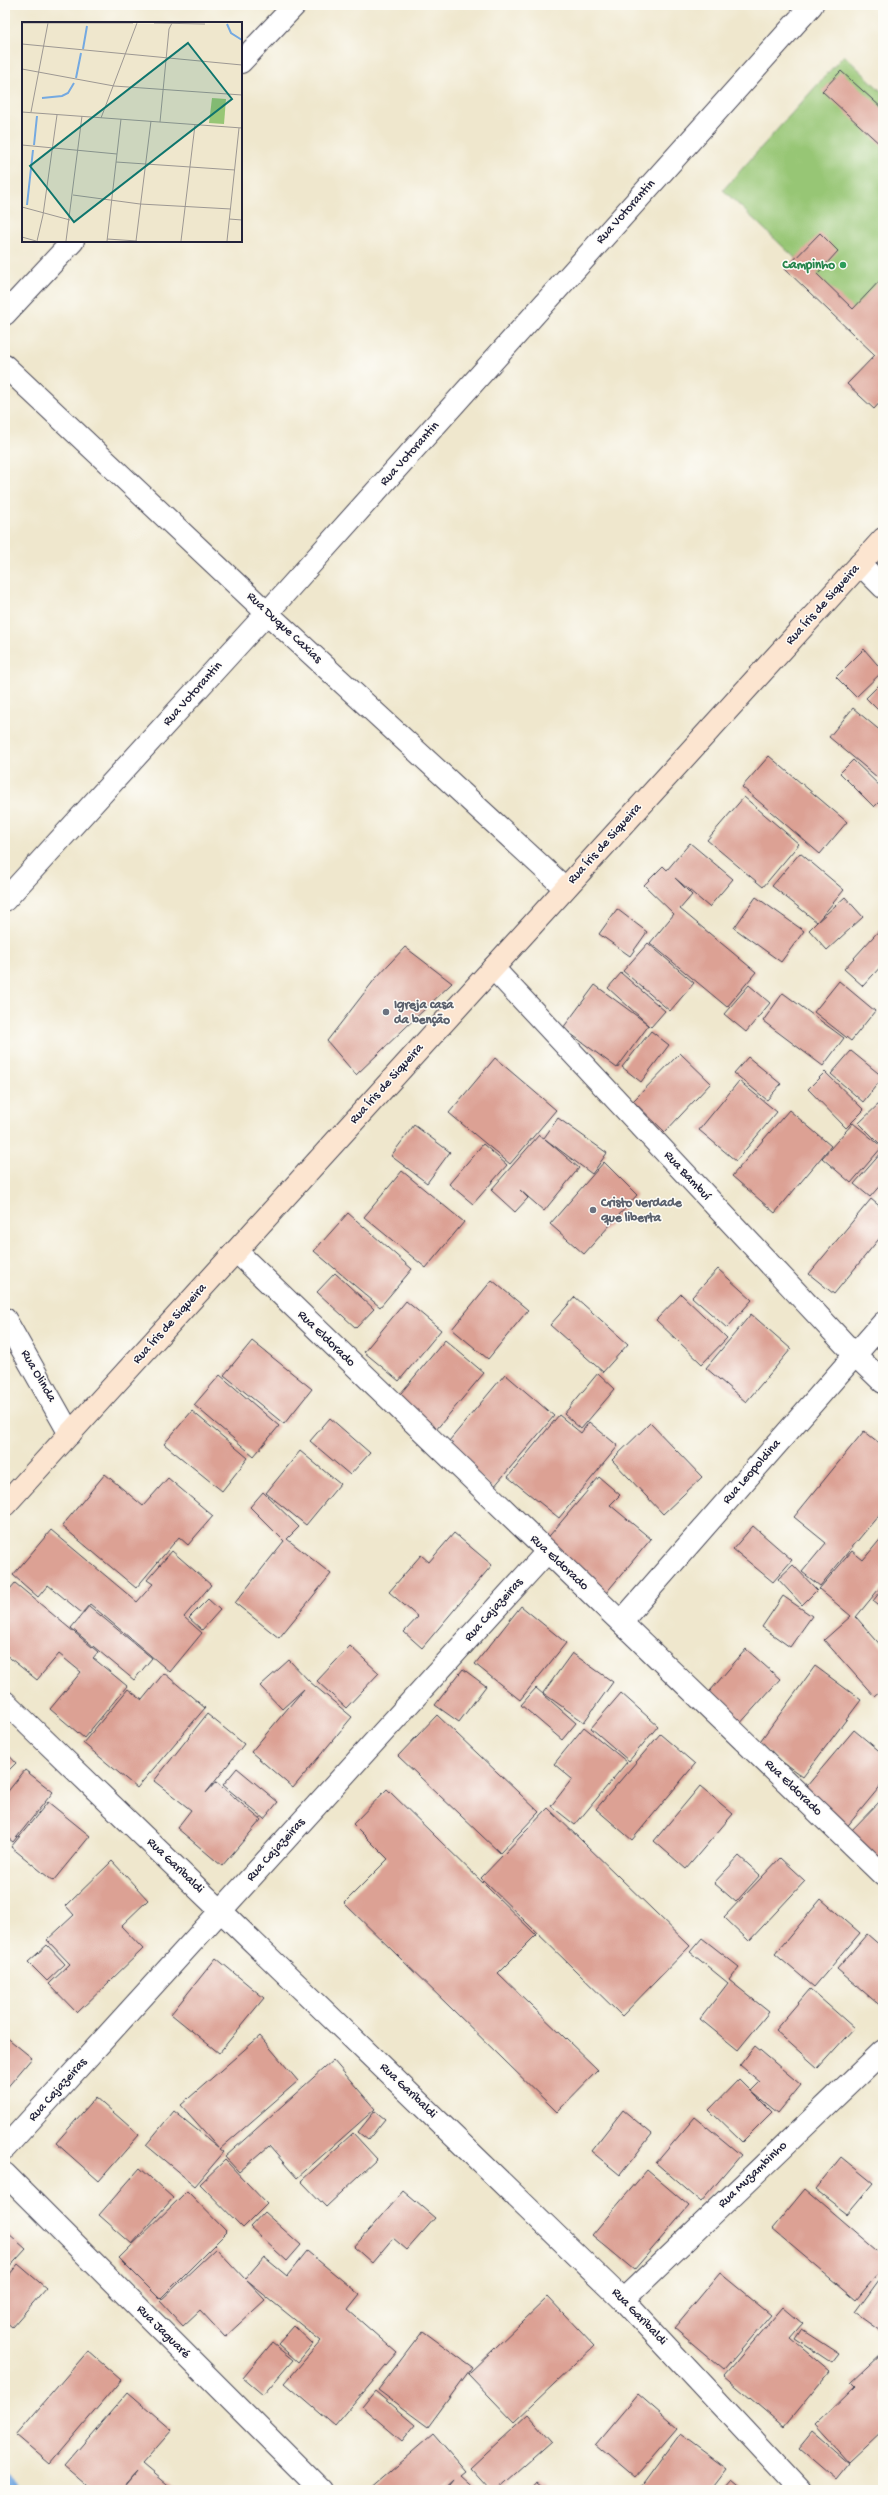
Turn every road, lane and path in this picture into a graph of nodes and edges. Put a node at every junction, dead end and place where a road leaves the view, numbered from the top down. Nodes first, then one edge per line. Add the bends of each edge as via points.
1 (295, 5) edge
2 (812, 5) edge
3 (242, 61) edge
4 (72, 242) edge
5 (5, 314) edge
6 (5, 366) edge
7 (883, 539) edge
8 (860, 564) junction
9 (883, 587) edge
10 (267, 613) junction
11 (565, 888) junction
12 (5, 900) edge
13 (493, 968) junction
14 (236, 1252) junction
15 (5, 1319) edge
16 (883, 1323) edge
17 (854, 1354) junction
18 (883, 1382) edge
19 (70, 1434) junction
20 (5, 1505) edge
21 (547, 1552) junction
22 (621, 1622) junction
23 (5, 1702) edge
24 (883, 1875) edge
25 (221, 1911) junction
26 (883, 2051) edge
27 (5, 2148) edge
28 (5, 2174) edge
29 (623, 2300) junction
30 (321, 2490) edge
31 (800, 2490) edge

1 - 3 street
2 - 10 street, Rua Votorantin
4 - 5 street
6 - 10 street, Rua Duque Caxias
7 - 8 street, Rua Íris de Siqueira
8 - 9 street
8 - 11 street, Rua Íris de Siqueira
10 - 11 street, Rua Duque Caxias
10 - 12 street, Rua Votorantin
11 - 13 street, Rua Íris de Siqueira
13 - 14 street, Rua Íris de Siqueira
13 - 17 street, Rua Bambuí
14 - 19 street, Rua Íris de Siqueira
14 - 21 street, Rua Eldorado
15 - 19 street, Rua Olinda
16 - 17 street, Rua Leopoldina
17 - 18 street, Rua Bambuí
17 - 22 street, Rua Leopoldina
19 - 20 street, Rua Íris de Siqueira
21 - 22 street, Rua Eldorado
21 - 25 street, Rua Cajazeiras
22 - 24 street, Rua Eldorado
23 - 25 street, Rua Garibaldi
25 - 27 street, Rua Cajazeiras
25 - 29 street, Rua Garibaldi
26 - 29 street, Rua Muzambinho
28 - 30 street, Rua Jaguaré
29 - 31 street, Rua Garibaldi

